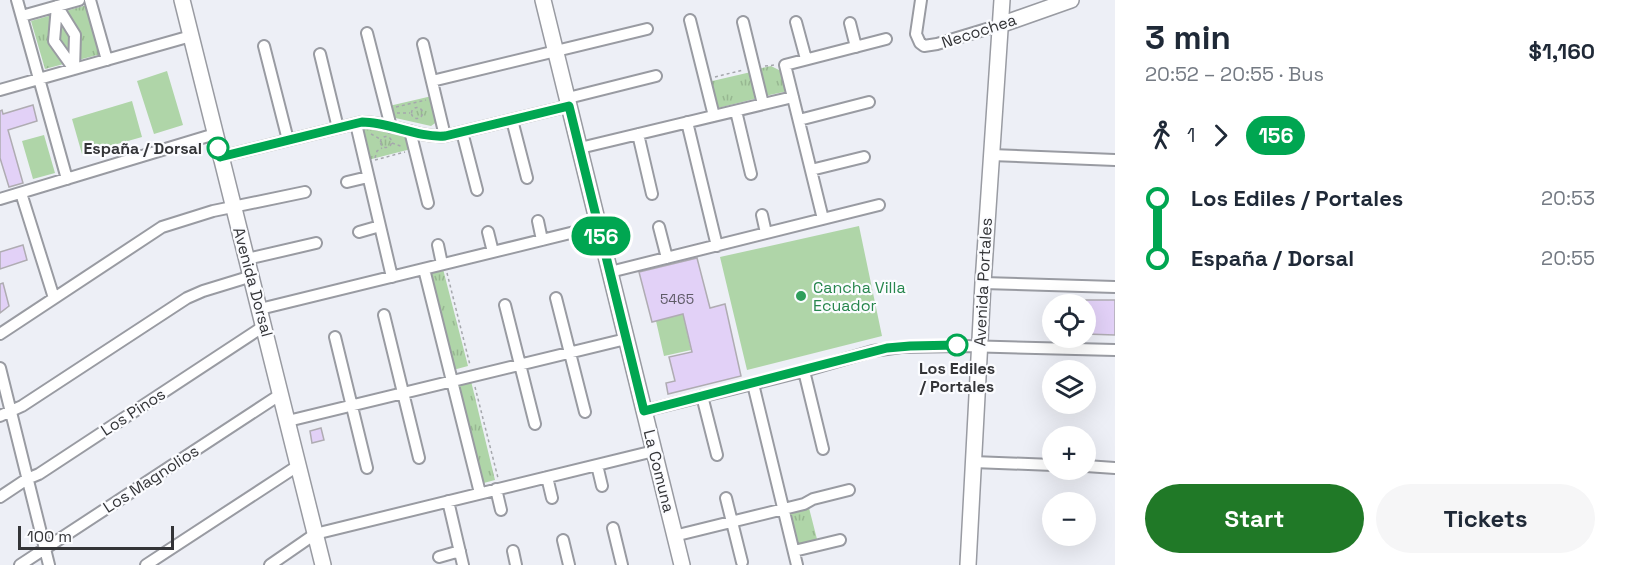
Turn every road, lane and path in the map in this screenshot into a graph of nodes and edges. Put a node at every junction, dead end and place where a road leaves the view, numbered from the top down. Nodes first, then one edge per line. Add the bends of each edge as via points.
1 (17, 0) edge
2 (79, 0) edge
3 (90, 0) edge
4 (182, 0) edge
5 (543, 0) edge
6 (921, 0) edge
7 (1002, 0) edge
8 (1071, 0) edge
9 (57, 6) junction
10 (22, 16) junction
11 (690, 20) dead end
12 (743, 22) dead end
13 (796, 22) dead end
14 (850, 23) dead end
15 (1000, 25) junction
16 (647, 29) dead end
17 (367, 33) dead end
18 (191, 36) junction
19 (886, 39) dead end
20 (423, 44) dead end
21 (264, 46) dead end
22 (856, 47) junction
23 (556, 51) junction
24 (320, 54) dead end
25 (806, 59) junction
26 (107, 60) junction
27 (74, 69) junction
28 (656, 76) dead end
29 (40, 79) junction
30 (432, 81) junction
31 (0, 90) edge
32 (793, 97) junction
33 (436, 98) junction
34 (569, 102) junction
35 (869, 102) dead end
36 (763, 104) junction
37 (386, 110) junction
38 (736, 111) junction
39 (714, 116) junction
40 (512, 120) junction
41 (798, 120) junction
42 (687, 122) junction
43 (356, 124) junction
44 (391, 127) junction
45 (338, 128) junction
46 (410, 131) junction
47 (462, 132) junction
48 (215, 134) junction
49 (638, 134) junction
50 (445, 136) junction
51 (288, 140) junction
52 (392, 143) junction
53 (382, 147) junction
54 (580, 148) junction
55 (414, 150) junction
56 (991, 155) junction
57 (220, 157) junction
58 (864, 157) dead end
59 (1115, 160) edge
60 (811, 170) junction
61 (751, 174) dead end
62 (368, 177) junction
63 (528, 178) dead end
64 (67, 179) junction
65 (347, 182) dead end
66 (477, 190) dead end
67 (305, 192) dead end
68 (21, 193) junction
69 (652, 194) dead end
70 (0, 198) edge
71 (428, 203) dead end
72 (879, 205) dead end
73 (233, 207) junction
74 (762, 215) dead end
75 (823, 219) junction
76 (538, 221) dead end
77 (380, 226) junction
78 (599, 226) junction
79 (659, 228) dead end
80 (359, 232) dead end
81 (488, 232) dead end
82 (766, 233) junction
83 (542, 240) junction
84 (316, 243) dead end
85 (438, 245) dead end
86 (717, 246) junction
87 (493, 252) junction
88 (667, 258) junction
89 (248, 259) junction
90 (442, 264) junction
91 (424, 269) junction
92 (610, 272) junction
93 (252, 276) junction
94 (393, 276) junction
95 (983, 283) junction
96 (1115, 287) edge
97 (54, 298) junction
98 (555, 298) dead end
99 (505, 305) dead end
100 (260, 309) junction
101 (384, 315) dead end
102 (264, 326) junction
103 (0, 334) edge
104 (335, 337) dead end
105 (626, 339) junction
106 (979, 347) junction
107 (1115, 350) edge
108 (570, 353) junction
109 (520, 365) junction
110 (0, 368) edge
111 (804, 371) junction
112 (452, 381) junction
113 (753, 384) junction
114 (403, 393) junction
115 (281, 394) junction
116 (702, 396) junction
117 (352, 405) junction
118 (11, 411) junction
119 (644, 411) junction
120 (585, 412) dead end
121 (0, 416) edge
122 (288, 421) junction
123 (534, 424) dead end
124 (823, 448) dead end
125 (654, 451) junction
126 (717, 455) dead end
127 (418, 458) dead end
128 (974, 462) junction
129 (298, 465) junction
130 (597, 465) junction
131 (1042, 465) edge
132 (1096, 467) edge
133 (367, 468) dead end
134 (1115, 468) edge
135 (548, 477) junction
136 (27, 479) junction
137 (602, 486) dead end
138 (496, 489) junction
139 (849, 490) dead end
140 (480, 493) junction
141 (0, 497) edge
142 (552, 498) dead end
143 (726, 498) dead end
144 (448, 501) junction
145 (783, 509) junction
146 (501, 510) dead end
147 (732, 522) junction
148 (612, 528) dead end
149 (315, 534) junction
150 (674, 536) junction
151 (563, 540) dead end
152 (840, 540) dead end
153 (45, 549) junction
154 (460, 551) junction
155 (513, 551) dead end
156 (794, 551) junction
157 (439, 557) dead end
158 (742, 562) dead end
159 (20, 565) edge
160 (49, 565) edge
161 (146, 565) edge
162 (270, 565) edge
163 (323, 565) edge
164 (464, 565) edge
165 (516, 565) edge
166 (569, 565) edge
167 (622, 565) edge
168 (682, 565) edge
169 (797, 565) edge
170 (968, 565) edge

1 - 10 street
2 - 9 street
3 - 26 street
4 - 18 street, Avenida Dorsal
5 - 23 street, La Comuna
6 - 15 street, Necochea via 916,34 924,46
7 - 15 street, Avenida Portales
8 - 15 street, Necochea
9 - 10 street
9 - 27 street via 75,35
9 - 27 street via 54,41
10 - 29 street
11 - 39 street
12 - 36 street
13 - 25 street
14 - 22 street
15 - 56 street, Avenida Portales
16 - 23 street
17 - 37 street
18 - 26 street
18 - 48 street, Avenida Dorsal
19 - 22 street
20 - 30 street
21 - 51 street
22 - 25 street
23 - 30 street
23 - 34 street, La Comuna
24 - 45 street
25 - 32 street via 785,65
26 - 27 street
27 - 29 street
28 - 34 street
29 - 31 street
29 - 64 street
30 - 33 street
32 - 36 street
32 - 41 street
33 - 37 path
33 - 50 street
34 - 40 street
34 - 54 street, La Comuna
35 - 41 street
36 - 38 street
37 - 44 street
38 - 39 street
38 - 61 street
39 - 42 street
40 - 47 street
40 - 63 street
41 - 60 street
42 - 49 street
42 - 86 street
43 - 44 street
43 - 45 street
43 - 62 street
44 - 46 street
45 - 51 street
46 - 50 street
46 - 55 street
47 - 50 street
47 - 66 street
48 - 57 street, Avenida Dorsal
48 - 64 street
49 - 54 street
49 - 69 street
51 - 57 street
52 - 53 path via 388,148
52 - 53 path via 385,136 380,142
52 - 55 path
53 - 55 path via 375,160
54 - 78 street, La Comuna
55 - 71 street
56 - 59 street
56 - 95 street, Avenida Portales
57 - 73 street, Avenida Dorsal
58 - 60 street
60 - 75 street
62 - 65 street
62 - 77 street
64 - 68 street
67 - 73 street
68 - 70 street
68 - 97 street
72 - 75 street
73 - 89 street, Avenida Dorsal
73 - 97 street via 162,227
74 - 82 street
75 - 82 street
76 - 83 street
77 - 80 street
77 - 94 street
78 - 83 street
78 - 92 street, La Comuna
79 - 88 street
81 - 87 street
82 - 86 street
83 - 87 street
84 - 89 street
85 - 90 street
86 - 88 street
87 - 90 street
88 - 92 street
89 - 93 street, Avenida Dorsal
90 - 91 street
91 - 94 street
91 - 112 street
92 - 105 street, La Comuna
93 - 100 street, Avenida Dorsal
93 - 118 street via 187,298
94 - 100 street
95 - 96 street
95 - 106 street, Avenida Portales
97 - 103 street
98 - 108 street
99 - 109 street
100 - 102 street, Avenida Dorsal
101 - 114 street
102 - 115 street, Avenida Dorsal
102 - 136 street, Los Pinos
104 - 117 street
105 - 108 street
105 - 119 street, La Comuna
106 - 107 street
106 - 111 street via 894,347
106 - 128 street, Avenida Portales
108 - 109 street
108 - 120 street
109 - 112 street
109 - 123 street
110 - 118 street
111 - 113 street
111 - 124 street
112 - 114 street
112 - 140 street
113 - 116 street
113 - 145 street
114 - 117 street
114 - 127 street
115 - 122 street, Avenida Dorsal
115 - 153 street, Los Magnolios
116 - 119 street
116 - 126 street
117 - 122 street
117 - 133 street
118 - 121 street
118 - 136 street
119 - 125 street, La Comuna
122 - 129 street, Avenida Dorsal
125 - 130 street
125 - 150 street, La Comuna
128 - 131 street
128 - 170 street, Avenida Portales
129 - 149 street, Avenida Dorsal
129 - 161 street
130 - 135 street
130 - 137 street
132 - 134 street
135 - 138 street
135 - 142 street
136 - 141 street, Los Pinos
136 - 153 street
138 - 140 street
138 - 146 street
139 - 145 street
140 - 144 street
143 - 147 street
144 - 149 street
144 - 154 street
145 - 147 street
145 - 156 street
147 - 150 street
147 - 158 street
148 - 167 street
149 - 162 street
149 - 163 street, Avenida Dorsal
150 - 168 street, La Comuna
151 - 166 street
152 - 156 street
153 - 159 street, Los Magnolios
153 - 160 street
154 - 157 street
154 - 164 street
155 - 165 street
156 - 169 street

